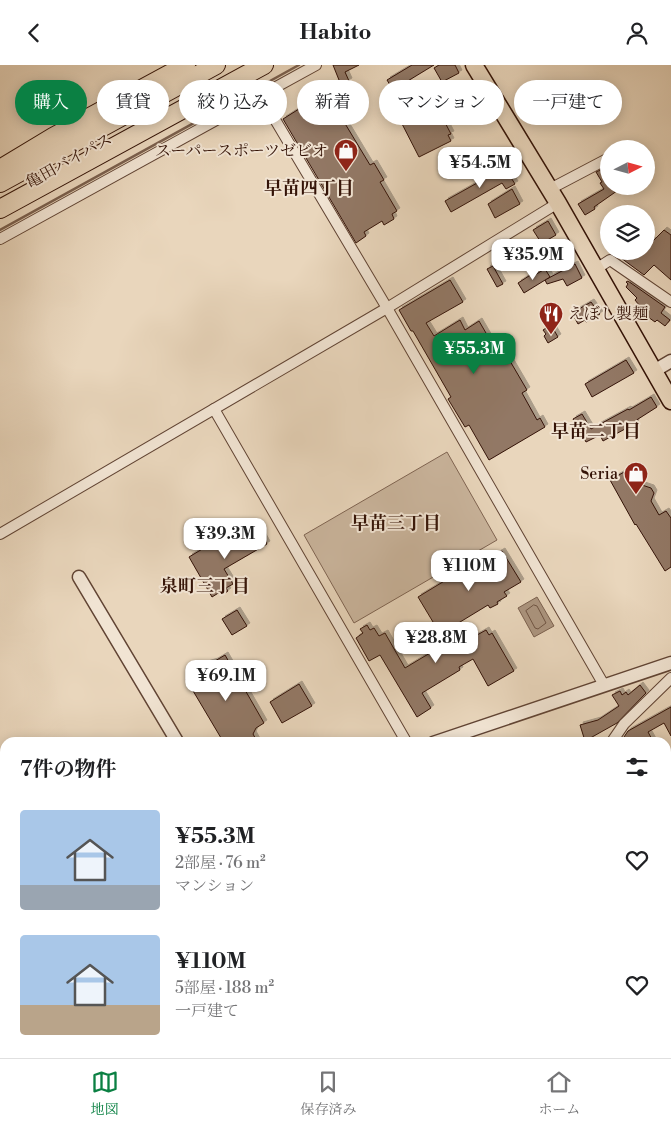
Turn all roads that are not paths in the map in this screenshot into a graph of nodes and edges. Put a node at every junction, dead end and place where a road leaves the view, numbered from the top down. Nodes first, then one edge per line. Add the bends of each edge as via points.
1 (186, 65) edge
2 (216, 65) edge
3 (242, 65) edge
4 (264, 65) edge
5 (316, 65) edge
6 (474, 65) edge
7 (287, 82) edge
8 (210, 125) edge
9 (278, 125) edge
10 (600, 164) edge
11 (0, 169) edge
12 (0, 183) edge
13 (554, 196) junction
14 (0, 199) edge
15 (0, 209) edge
16 (0, 239) edge
17 (596, 269) junction
18 (671, 302) edge
19 (387, 308) junction
20 (671, 361) edge
21 (654, 371) junction
22 (671, 401) edge
23 (214, 409) junction
24 (0, 534) edge
25 (79, 577) dead end
26 (671, 663) edge
27 (671, 678) edge
28 (604, 685) junction
29 (174, 737) edge
30 (404, 737) edge
31 (451, 737) edge
32 (615, 737) edge

1 - 11 highway via 52,137
2 - 12 highway, 亀田バイパス
3 - 14 highway, 亀田バイパス
4 - 15 highway
5 - 7 street
6 - 13 main road
8 - 16 street
9 - 19 street
10 - 13 street
13 - 17 main road
13 - 19 street
17 - 18 street via 610,260
17 - 21 main road
19 - 23 street
19 - 28 street
20 - 21 street
21 - 22 main road
23 - 24 street
23 - 30 street
25 - 29 street
26 - 28 street
27 - 32 street
28 - 31 street

